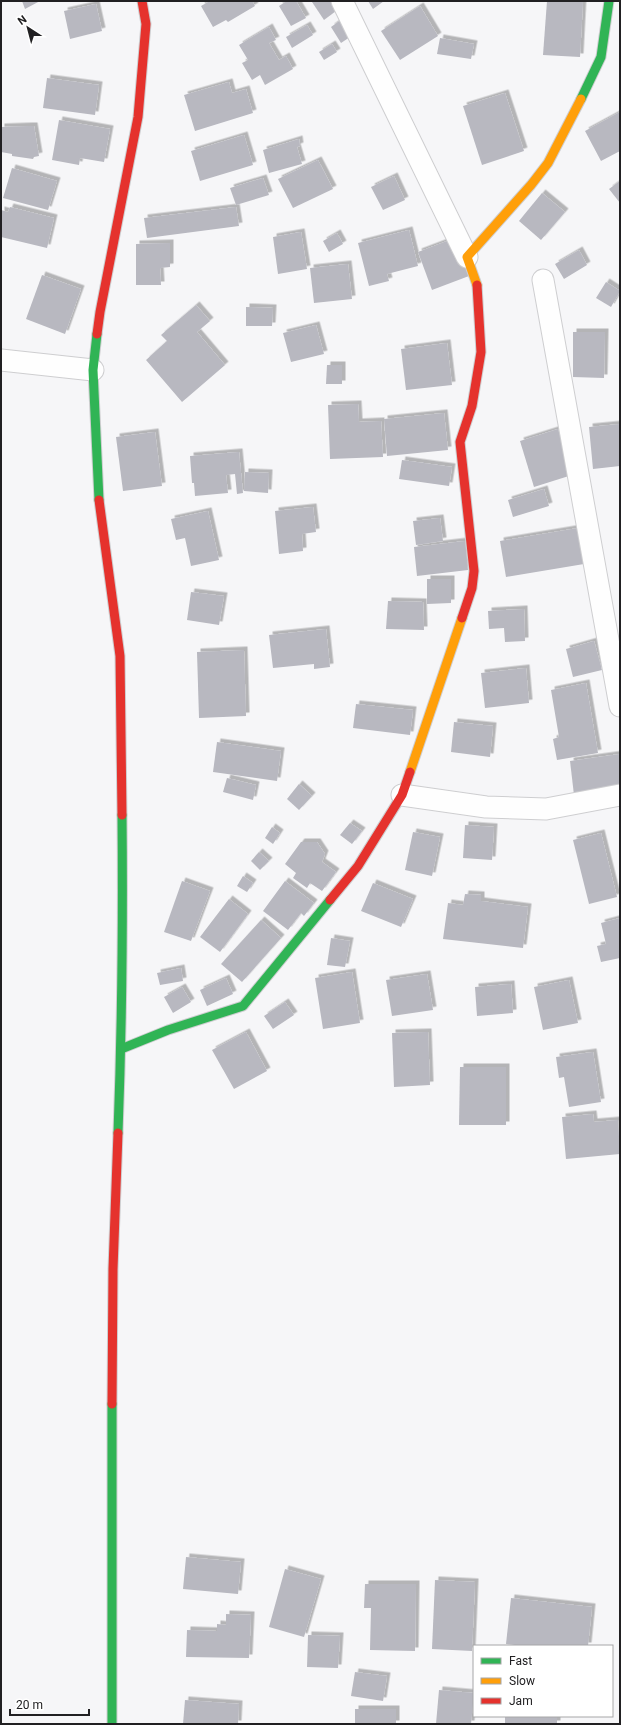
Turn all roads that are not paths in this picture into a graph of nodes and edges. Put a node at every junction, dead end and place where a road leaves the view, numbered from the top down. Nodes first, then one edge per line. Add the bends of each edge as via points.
1 (142, 1) edge
2 (342, 1) edge
3 (609, 1) edge
4 (467, 256) junction
5 (543, 280) dead end
6 (1, 360) edge
7 (94, 370) junction
8 (620, 706) edge
9 (402, 795) junction
10 (620, 795) edge
11 (120, 1049) junction
12 (112, 1724) edge

1 - 7 street via 146,24 138,117 100,312
2 - 4 street
3 - 4 street via 601,57 548,163
4 - 9 street via 477,286 482,352 472,406 460,442 474,571 472,588
5 - 8 street
6 - 7 street
7 - 11 street via 100,514 120,656 124,894
9 - 10 street via 486,807 546,810
9 - 11 street via 358,866 243,1006 168,1030
11 - 12 street via 113,1277

